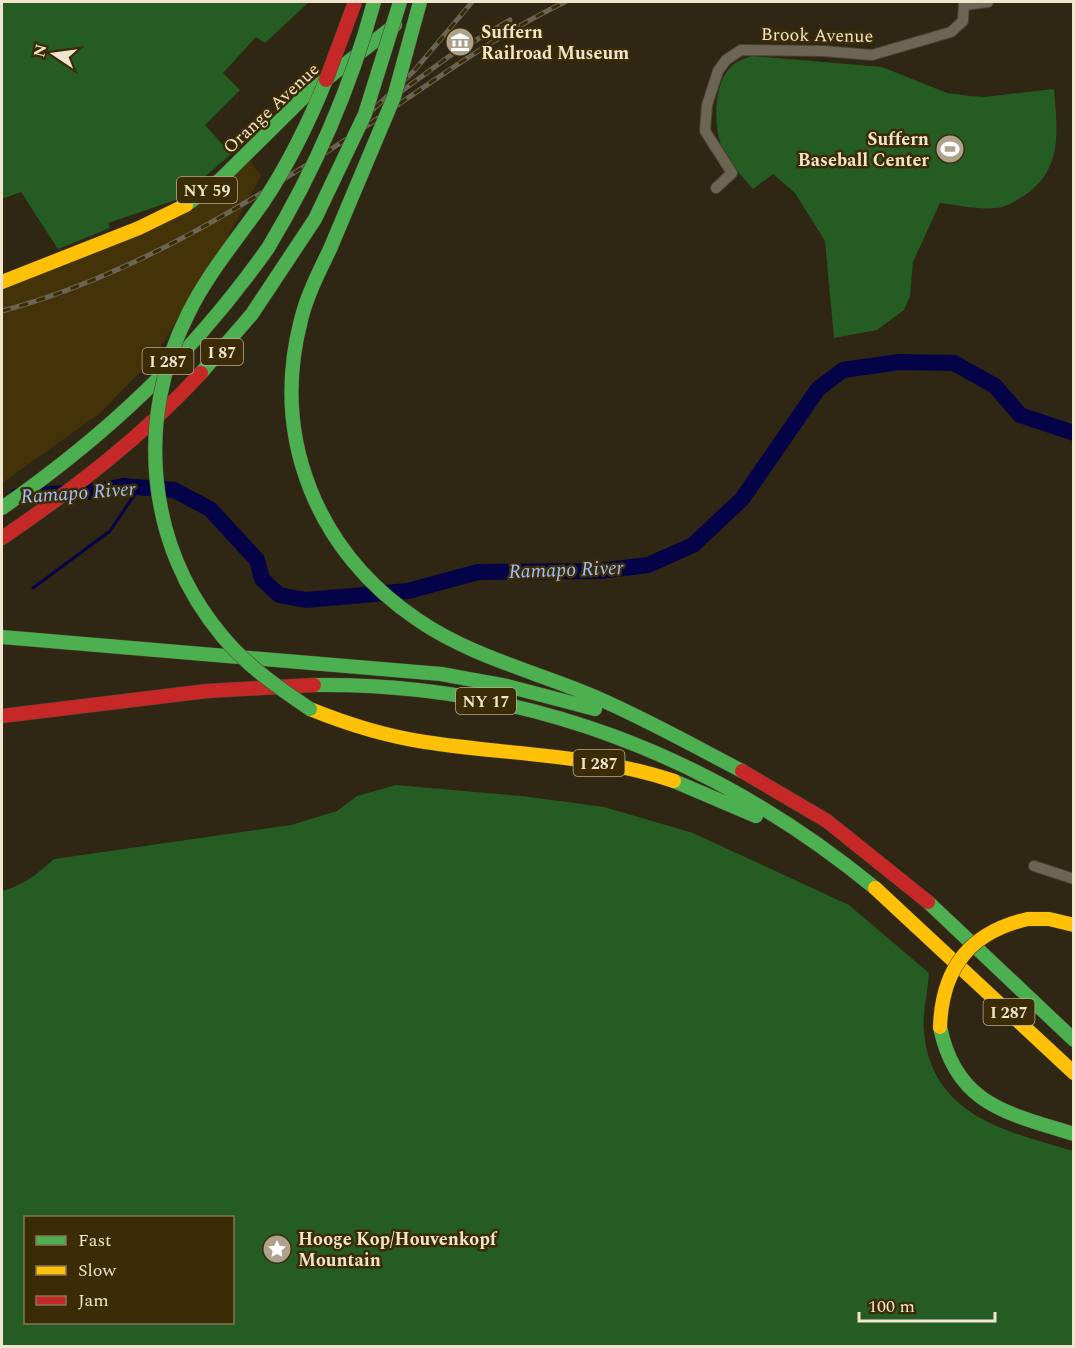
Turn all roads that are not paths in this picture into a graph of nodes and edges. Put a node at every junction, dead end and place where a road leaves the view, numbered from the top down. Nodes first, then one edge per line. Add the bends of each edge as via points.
1 (355, 2) edge
2 (374, 2) edge
3 (400, 2) edge
4 (420, 2) edge
5 (424, 2) edge
6 (988, 2) edge
7 (964, 3) edge
8 (716, 188) dead end
9 (2, 282) edge
10 (2, 508) edge
11 (3, 538) edge
12 (2, 637) edge
13 (62, 709) junction
14 (2, 716) edge
15 (2, 721) edge
16 (661, 729) junction
17 (1034, 866) dead end
18 (1074, 879) edge
19 (867, 882) junction
20 (1074, 925) edge
21 (1074, 1040) edge
22 (1074, 1073) edge
23 (1074, 1134) edge

1 - 19 main road, I 287, bridge via 329,75 300,139 271,190 197,298 180,329 163,377 154,431 157,500 164,533 185,584 203,614 236,654 261,677 309,709 386,736 593,762 667,779 760,818
2 - 10 main road, I 87, bridge via 332,128 303,188 268,248 225,307 178,363 125,414
3 - 11 main road, I 87, bridge via 364,114 315,219 275,283 229,343 173,404 105,464
4 - 16 main road, I 287, bridge via 387,119 301,318 291,382 292,415 312,497 345,554 404,611 433,630 612,703
5 - 9 main road, Orange Avenue / NY 59 via 305,96 221,179 189,203 139,228
6 - 7 street
7 - 8 street, Brook Avenue via 963,21 951,32 872,55 741,50 726,60 718,71 707,105 705,132 732,173
12 - 16 main road, NY 17 via 441,674 541,693
13 - 14 main road, NY 17
13 - 15 main road
13 - 19 main road, NY 17 via 255,687 328,685 406,688 503,704 600,731 693,769 779,816
16 - 21 main road, I 287 via 790,798 859,846 937,911
17 - 18 street
19 - 22 main road, I 287
20 - 23 main road, bridge via 1028,919 992,930 971,945 944,987 940,1027 951,1065 973,1094 1004,1112

